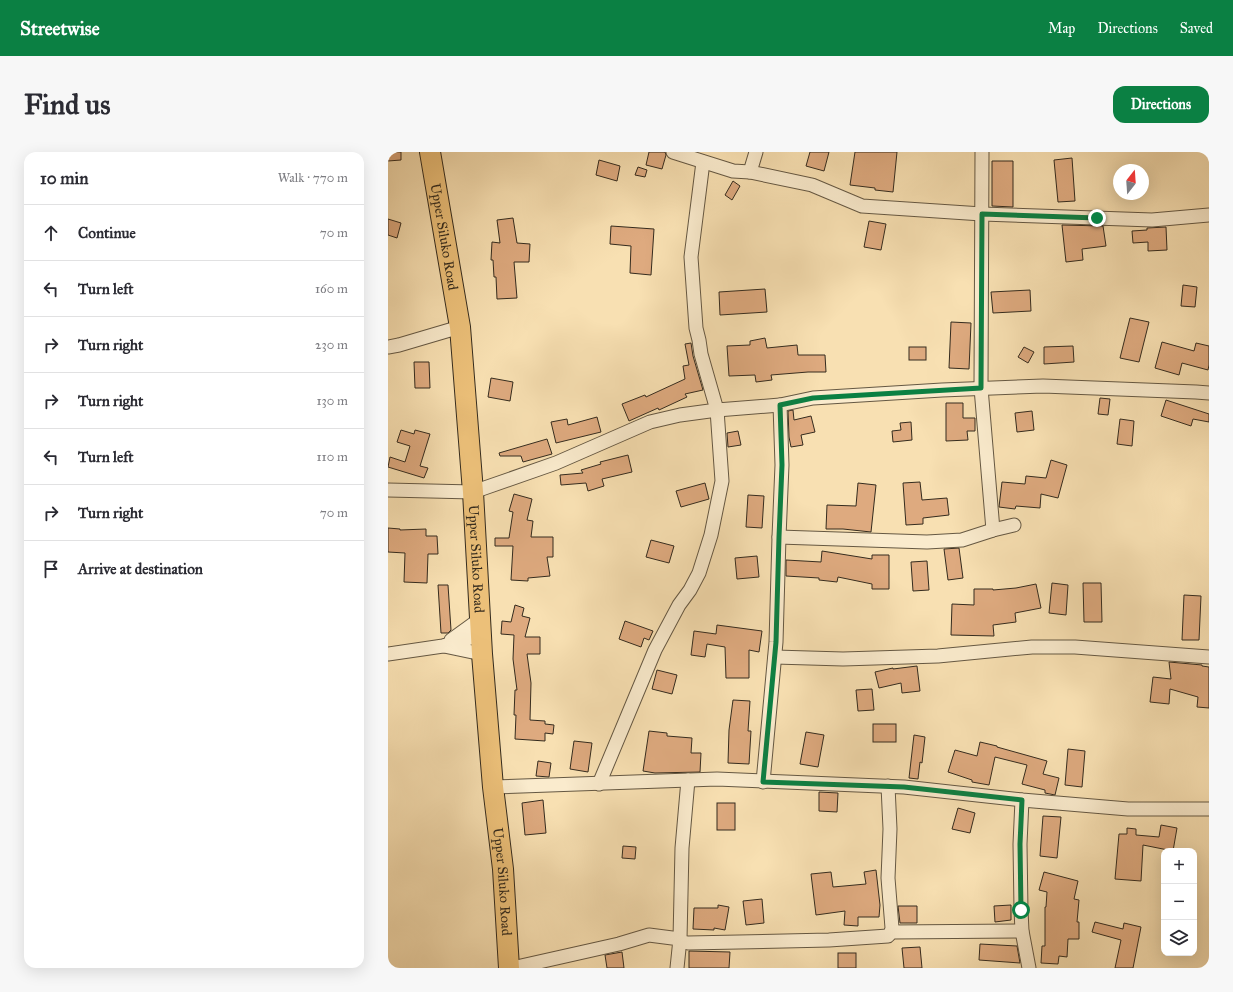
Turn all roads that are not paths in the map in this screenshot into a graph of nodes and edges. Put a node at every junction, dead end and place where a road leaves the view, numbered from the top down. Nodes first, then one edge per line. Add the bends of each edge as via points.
1 (430, 152) edge
2 (672, 152) edge
3 (756, 152) edge
4 (982, 152) edge
5 (703, 162) junction
6 (750, 172) junction
7 (982, 214) junction
8 (1209, 215) edge
9 (460, 327) junction
10 (388, 347) edge
11 (981, 388) junction
12 (1209, 393) edge
13 (780, 405) junction
14 (717, 410) junction
15 (388, 490) edge
16 (473, 492) junction
17 (1014, 525) dead end
18 (993, 530) junction
19 (779, 537) junction
20 (481, 636) junction
21 (443, 646) junction
22 (388, 654) edge
23 (774, 657) junction
24 (1209, 657) edge
25 (688, 780) junction
26 (763, 782) junction
27 (598, 784) junction
28 (888, 786) junction
29 (493, 787) junction
30 (1022, 800) junction
31 (1209, 809) edge
32 (1022, 931) junction
33 (891, 932) junction
34 (680, 939) junction
35 (509, 968) edge
36 (512, 968) edge
37 (677, 968) edge
38 (1029, 968) edge

1 - 9 main road, Upper Siluko Road
2 - 5 street
3 - 6 street
4 - 7 street
5 - 6 street via 733,171
5 - 14 street via 691,258 701,354
6 - 7 street via 812,185 862,206
7 - 8 street via 1152,220
7 - 11 street
9 - 10 street
9 - 16 main road, Upper Siluko Road
11 - 12 street via 1043,386
11 - 13 street via 813,398
11 - 18 street
13 - 14 street
13 - 19 street via 782,465
14 - 16 street via 650,422 556,463
14 - 27 street via 722,481 712,535 699,573 655,650
15 - 16 street
16 - 20 main road, Upper Siluko Road
17 - 18 street
18 - 19 street via 962,540 927,542
19 - 23 street
20 - 21 street
20 - 21 street
20 - 29 main road, Upper Siluko Road
21 - 22 street
23 - 24 street via 843,659 938,656 1032,647 1075,647
23 - 26 street
25 - 26 street
25 - 27 street
25 - 34 street via 682,848
26 - 28 street
27 - 29 street
28 - 30 street
28 - 33 street
29 - 35 main road, Upper Siluko Road via 503,869
30 - 31 street via 1128,808
30 - 32 street
32 - 33 street
32 - 38 street
33 - 34 street via 888,936 830,940 688,943
34 - 36 street via 649,935
34 - 37 street

